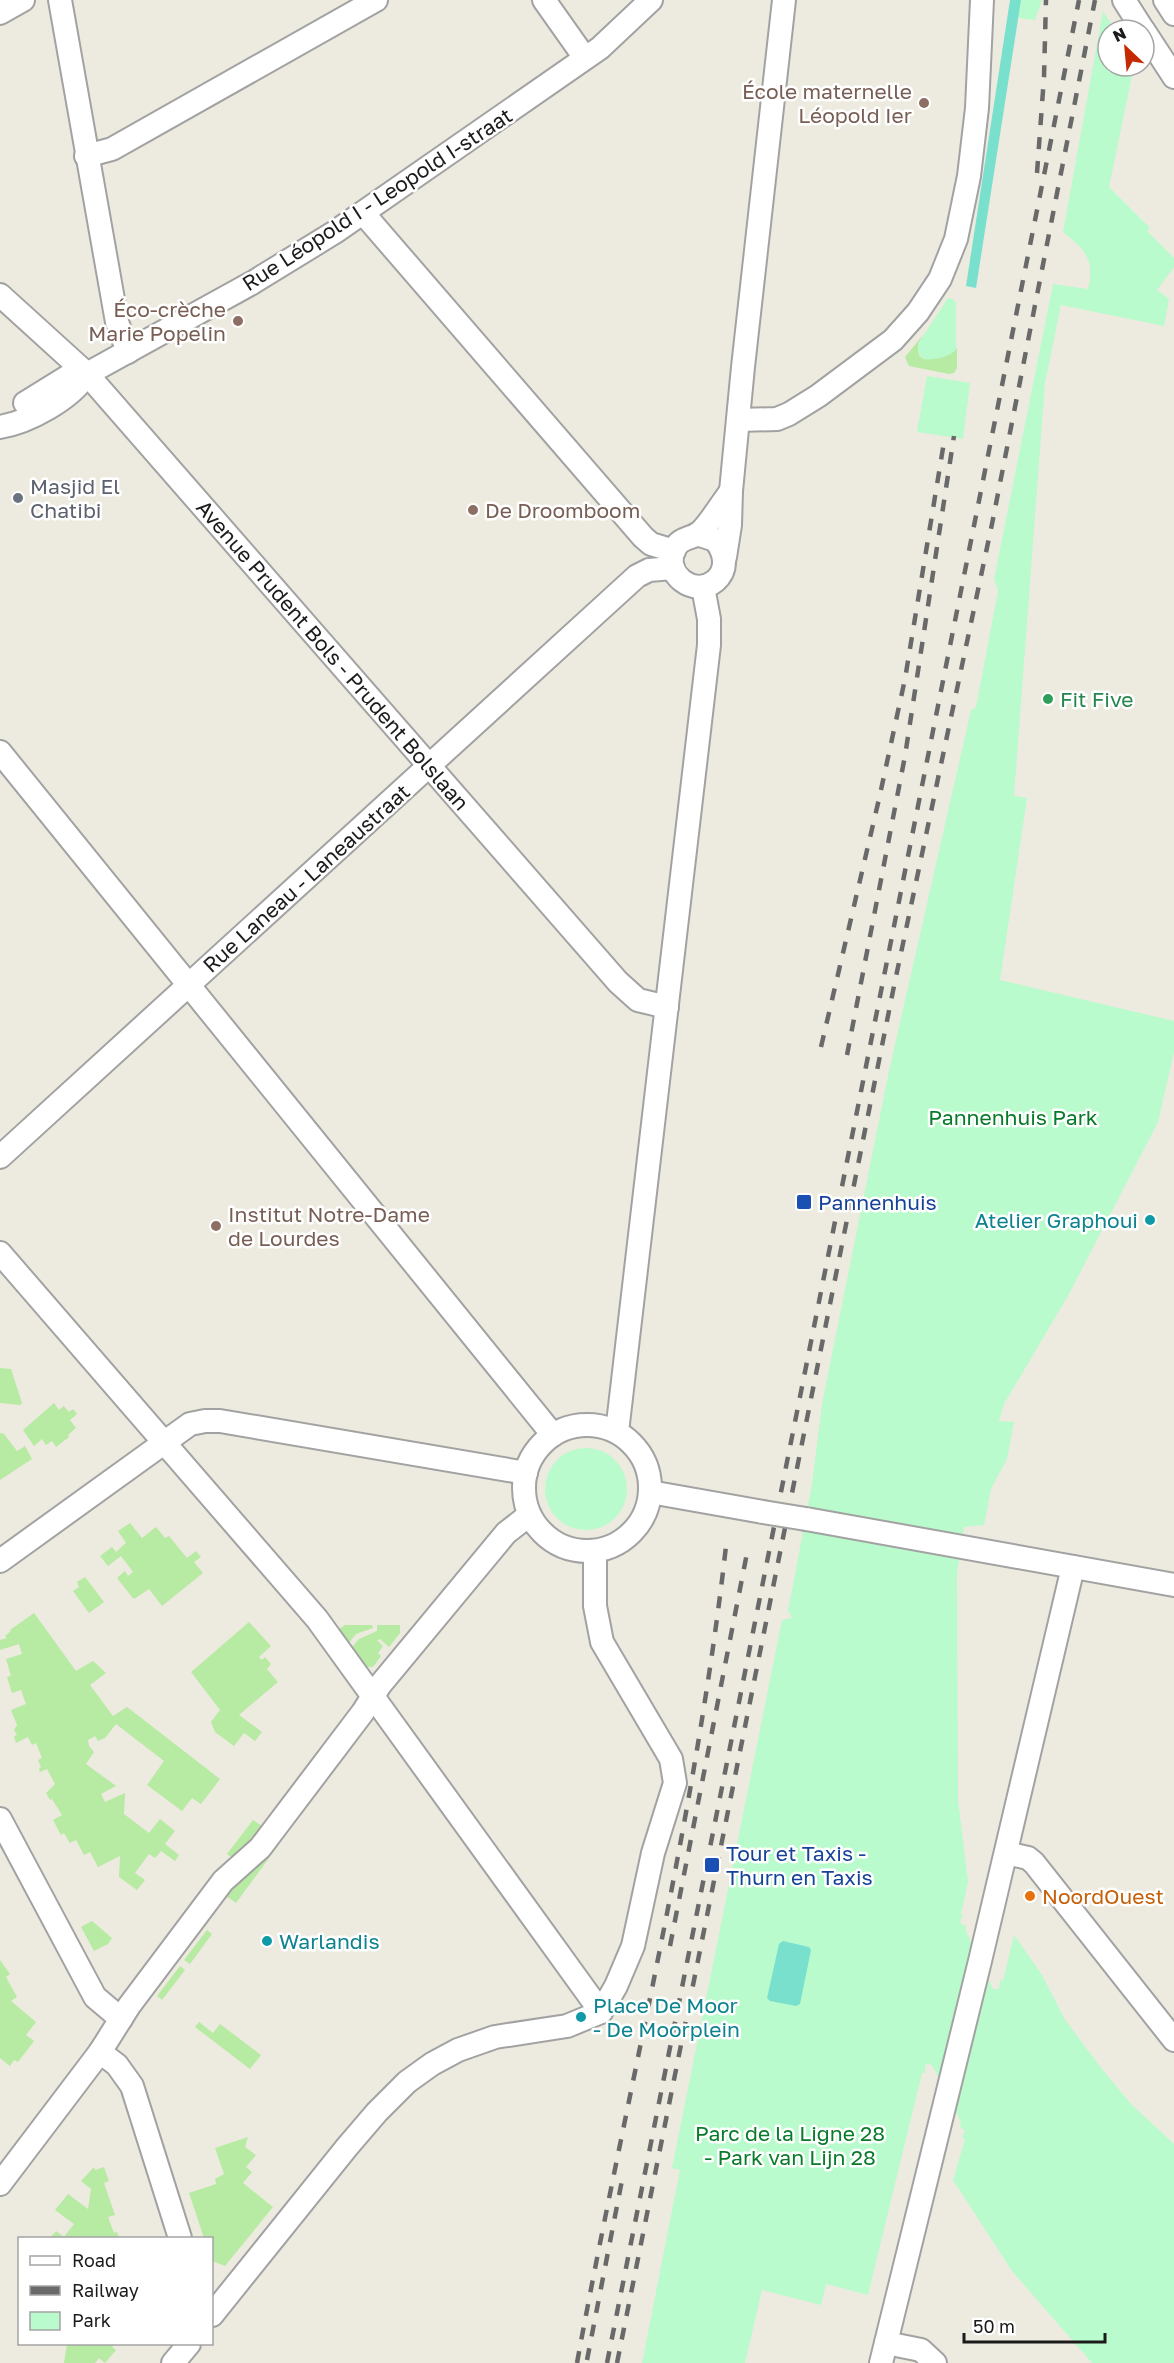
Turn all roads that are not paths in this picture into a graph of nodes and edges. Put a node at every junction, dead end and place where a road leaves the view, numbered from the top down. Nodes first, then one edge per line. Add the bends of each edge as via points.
1 (23, 0) edge
2 (60, 0) edge
3 (376, 0) edge
4 (544, 0) edge
5 (651, 0) edge
6 (784, 0) edge
7 (982, 0) edge
8 (1124, 0) edge
9 (1165, 0) edge
10 (0, 13) edge
11 (1174, 14) edge
12 (1136, 18) edge
13 (1156, 49) edge
14 (585, 58) junction
15 (1174, 78) edge
16 (86, 156) junction
17 (363, 213) junction
18 (0, 295) edge
19 (128, 352) junction
20 (87, 374) junction
21 (738, 420) junction
22 (0, 427) edge
23 (730, 491) junction
24 (697, 534) junction
25 (724, 557) junction
26 (673, 560) junction
27 (703, 587) junction
28 (0, 752) edge
29 (429, 766) junction
30 (189, 984) junction
31 (667, 1007) junction
32 (0, 1157) edge
33 (0, 1253) edge
34 (617, 1432) junction
35 (553, 1435) junction
36 (165, 1442) junction
37 (526, 1473) junction
38 (650, 1492) junction
39 (529, 1515) junction
40 (595, 1551) junction
41 (0, 1561) edge
42 (1073, 1567) junction
43 (1174, 1585) edge
44 (373, 1697) junction
45 (0, 1819) edge
46 (1006, 1853) junction
47 (601, 2012) junction
48 (120, 2019) junction
49 (1174, 2040) edge
50 (100, 2052) junction
51 (0, 2184) edge
52 (180, 2237) edge
53 (214, 2308) edge
54 (187, 2345) edge
55 (883, 2353) edge
56 (173, 2363) edge
57 (935, 2363) edge

1 - 10 street
2 - 16 street
3 - 16 street via 112,149
4 - 14 street
5 - 14 street, Rue Léopold I - Leopold I-straat via 613,38
6 - 21 street
7 - 21 street via 969,176 956,240 940,279 893,340 818,396 777,419
8 - 12 street
9 - 11 street
13 - 15 street
14 - 17 street, Rue Léopold I - Leopold I-straat
16 - 19 street via 117,322
17 - 19 street, Rue Léopold I - Leopold I-straat via 252,283
17 - 26 street via 644,537
18 - 20 street, Avenue Prudent Bols - Prudent Bolslaan
19 - 20 street, Rue Léopold I - Leopold I-straat
20 - 22 street, Rue Léopold I - Leopold I-straat via 60,381 12,411
20 - 29 street, Avenue Prudent Bols - Prudent Bolslaan
21 - 23 street
23 - 24 street
23 - 25 street via 730,525
24 - 25 street via 716,540
24 - 26 street via 683,539
25 - 27 street via 720,576
26 - 27 street via 677,576 684,583
26 - 29 street, Rue Laneau - Laneaustraat via 637,576
27 - 31 street via 709,645
28 - 30 street
29 - 30 street, Rue Laneau - Laneaustraat
29 - 31 street, Avenue Prudent Bols - Prudent Bolslaan via 618,982 638,1000
30 - 32 street, Rue Laneau - Laneaustraat
30 - 35 street
31 - 34 street
33 - 36 street
34 - 35 street via 585,1425
34 - 38 street via 645,1463
35 - 37 street via 537,1449
36 - 37 street via 190,1424 220,1421
36 - 41 street
36 - 44 street via 317,1619
37 - 39 street
38 - 40 street via 639,1525 612,1546
38 - 42 street, bridge
39 - 40 street via 555,1543 568,1549
39 - 44 street via 506,1533
40 - 47 street via 595,1606 602,1642 671,1760 675,1774 633,1946
42 - 43 street
42 - 46 street
44 - 47 street
44 - 48 street via 260,1848 223,1881
45 - 48 street via 98,2002
46 - 49 street via 1034,1863
46 - 55 street
47 - 53 street via 567,2026 495,2037 458,2050 407,2082 347,2147
48 - 50 street
50 - 51 street
50 - 52 street via 123,2072 132,2086
54 - 56 street
55 - 57 street via 921,2350

